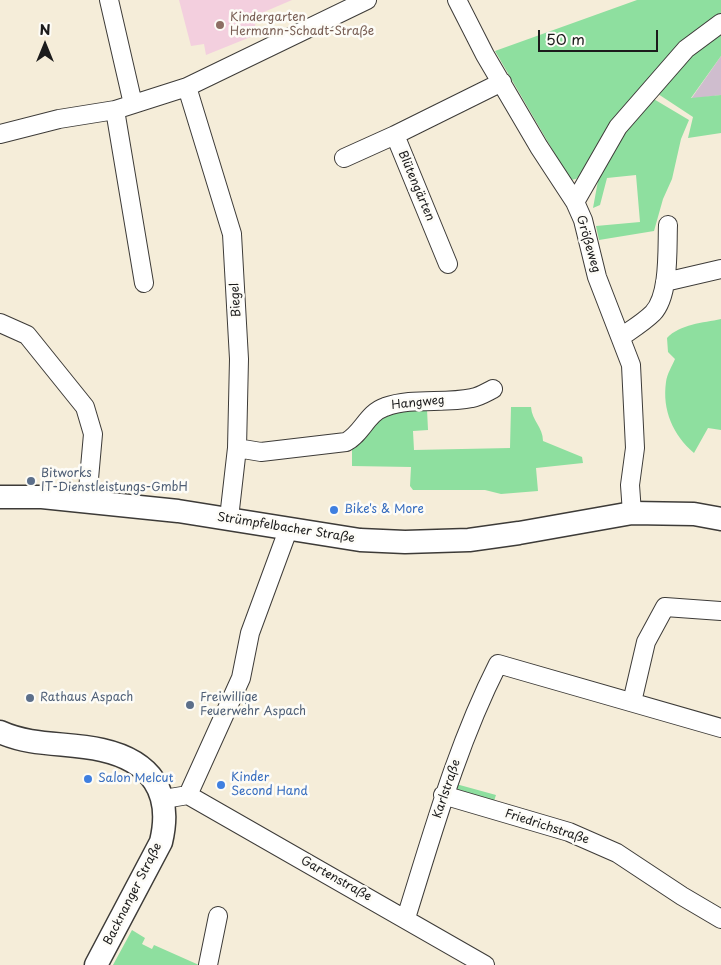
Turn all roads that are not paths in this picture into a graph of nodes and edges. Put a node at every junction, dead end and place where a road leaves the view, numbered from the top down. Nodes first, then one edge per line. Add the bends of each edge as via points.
1 (109, 0) edge
2 (367, 0) edge
3 (457, 0) edge
4 (721, 23) edge
5 (502, 82) junction
6 (187, 88) junction
7 (133, 104) junction
8 (115, 110) junction
9 (0, 134) edge
10 (394, 135) junction
11 (344, 158) dead end
12 (575, 202) junction
13 (668, 225) dead end
14 (448, 264) dead end
15 (721, 269) edge
16 (665, 282) junction
17 (144, 283) dead end
18 (0, 322) edge
19 (621, 337) junction
20 (493, 389) dead end
21 (237, 448) junction
22 (0, 497) edge
23 (87, 501) junction
24 (632, 513) junction
25 (229, 518) junction
26 (721, 519) edge
27 (288, 530) junction
28 (721, 611) edge
29 (632, 702) junction
30 (721, 728) edge
31 (0, 732) edge
32 (188, 794) junction
33 (443, 795) junction
34 (164, 799) junction
35 (218, 916) dead end
36 (406, 918) junction
37 (721, 919) edge
38 (96, 965) edge
39 (208, 965) edge
40 (485, 965) edge

1 - 7 street
2 - 6 street
3 - 5 street
4 - 12 street, Größeweg via 686,49 618,127
5 - 10 street, Blütengärten
5 - 12 street via 538,147
6 - 7 street
6 - 21 street, Biegel via 232,234 240,359
7 - 8 street
8 - 9 street via 59,119
8 - 17 street
10 - 11 street
10 - 14 street, Blütengärten
12 - 19 street, Größeweg
13 - 16 street
15 - 16 street
16 - 19 street via 654,312
18 - 23 street via 27,335 85,407 93,443
19 - 24 street, Größeweg via 630,365 634,394
20 - 21 street, Hangweg via 473,398 402,403 382,408 370,417 356,438 346,442 261,452
21 - 25 street, Biegel
22 - 23 street, Strümpfelbacher Straße
23 - 25 street, Strümpfelbacher Straße
24 - 26 street, Strümpfelbacher Straße via 694,514
24 - 27 street, Strümpfelbacher Straße via 469,540 360,540
25 - 27 street, Strümpfelbacher Straße
27 - 32 street via 250,633 241,678
28 - 29 street via 665,607 646,642
29 - 30 street
29 - 33 street, Karlstraße via 498,664 477,707
31 - 34 street, Backnanger Straße via 33,742 102,750 124,758 143,766
32 - 34 street
32 - 36 street, Gartenstraße
33 - 36 street, Karlstraße
33 - 37 street, Friedrichstraße via 570,832 617,852
34 - 38 street, Backnanger Straße via 161,842
35 - 39 street
36 - 40 street, Gartenstraße

